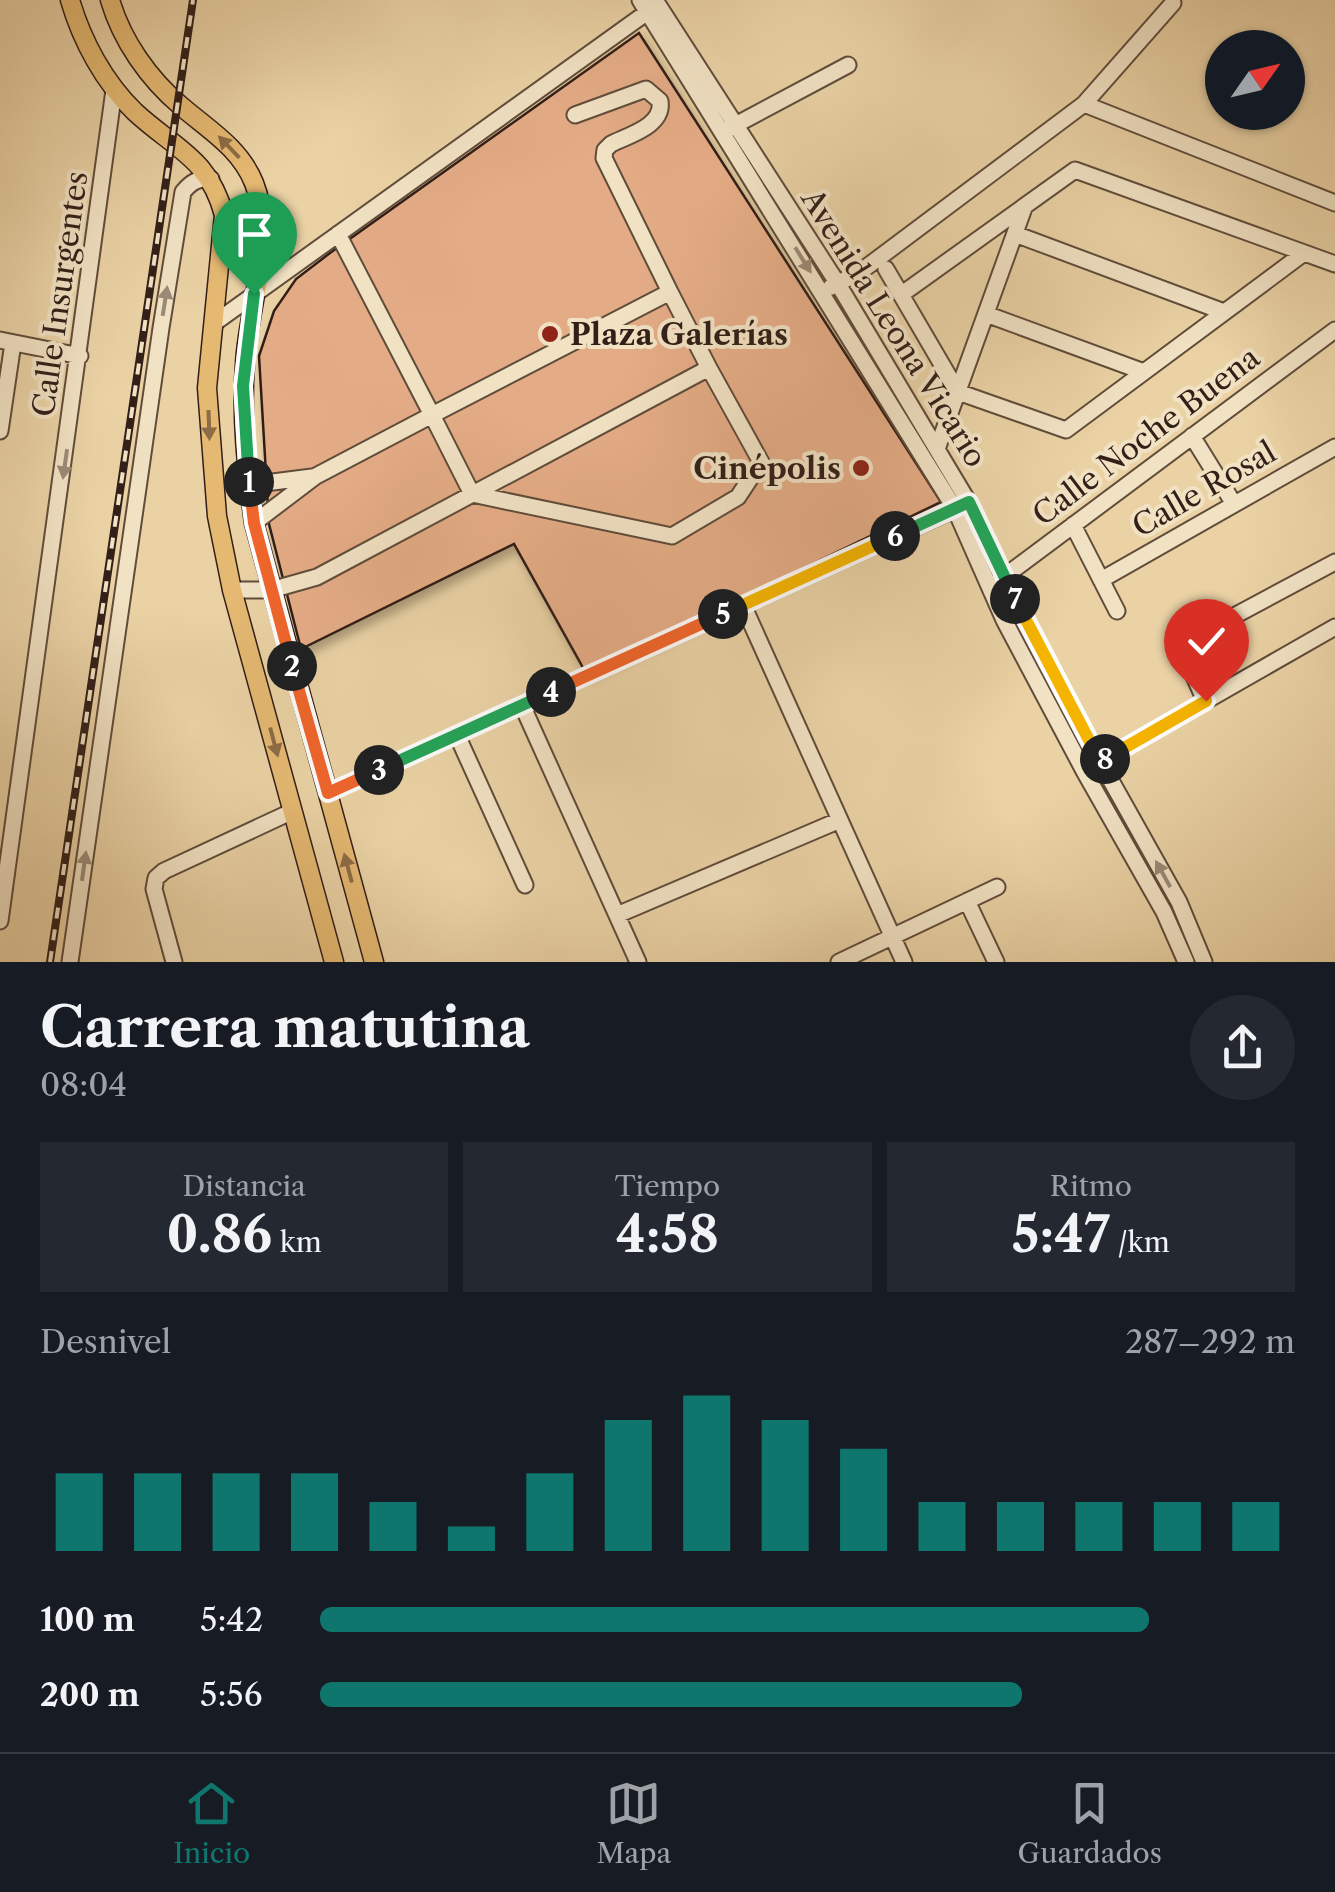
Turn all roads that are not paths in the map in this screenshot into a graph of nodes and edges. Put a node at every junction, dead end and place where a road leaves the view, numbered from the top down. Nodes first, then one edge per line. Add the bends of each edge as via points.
1 (70, 0) edge
2 (110, 0) edge
3 (653, 3) edge
4 (1173, 3) dead end
5 (848, 66) dead end
6 (114, 90) junction
7 (1084, 104) junction
8 (575, 115) dead end
9 (196, 118) junction
10 (728, 129) junction
11 (186, 152) junction
12 (211, 180) junction
13 (1335, 203) edge
14 (1024, 206) junction
15 (338, 234) junction
16 (1014, 234) junction
17 (1304, 252) junction
18 (1335, 264) edge
19 (886, 269) dead end
20 (830, 288) junction
21 (670, 292) junction
22 (254, 294) junction
23 (902, 294) junction
24 (1224, 312) junction
25 (986, 314) junction
26 (213, 324) junction
27 (1335, 330) edge
28 (6, 342) edge
29 (80, 356) junction
30 (245, 358) junction
31 (208, 364) junction
32 (709, 368) junction
33 (1144, 372) junction
34 (958, 392) junction
35 (432, 415) junction
36 (0, 424) edge
37 (0, 431) edge
38 (1192, 436) junction
39 (1335, 446) edge
40 (937, 449) junction
41 (316, 476) junction
42 (249, 485) junction
43 (472, 494) junction
44 (1234, 504) junction
45 (962, 506) junction
46 (254, 523) junction
47 (1073, 525) junction
48 (1335, 562) edge
49 (1101, 580) junction
50 (996, 582) junction
51 (232, 590) junction
52 (271, 590) junction
53 (743, 605) junction
54 (1117, 610) dead end
55 (1335, 628) edge
56 (1206, 701) junction
57 (522, 705) junction
58 (456, 735) junction
59 (1100, 761) junction
60 (1084, 771) junction
61 (328, 793) junction
62 (292, 810) junction
63 (840, 820) junction
64 (1135, 824) junction
65 (1119, 833) junction
66 (525, 885) dead end
67 (998, 887) dead end
68 (967, 901) junction
69 (617, 916) junction
70 (0, 921) edge
71 (893, 936) junction
72 (70, 962) edge
73 (174, 962) edge
74 (334, 962) edge
75 (374, 962) edge
76 (638, 962) edge
77 (839, 962) edge
78 (904, 962) edge
79 (996, 962) edge
80 (1186, 962) edge
81 (1204, 962) edge

1 - 6 main road via 79,32
2 - 9 main road via 142,64
3 - 10 street, Avenida Leona Vicario
3 - 15 street
4 - 7 street
5 - 10 street
6 - 11 main road
6 - 29 street, Calle Insurgentes
7 - 13 street
7 - 20 street
8 - 21 street via 646,90 660,101 652,123 610,144 604,158
9 - 11 main road
22 -> 9 main road via 261,237 254,184 226,142
10 - 20 street, Avenida Leona Vicario
11 - 12 main road
12 - 26 main road via 224,214
72 -> 12 street via 183,192 200,178
14 - 16 street
14 - 17 street via 1075,170
14 - 23 street
15 - 22 street
15 - 35 street
16 - 24 street
16 - 25 street
17 - 18 street
17 - 24 street
19 - 23 street
20 - 40 street, Avenida Leona Vicario
20 - 45 street, Avenida Leona Vicario
21 - 32 street
21 - 35 street
22 - 26 street
22 - 30 main road
23 - 34 street
24 - 33 street
25 - 33 street
25 - 34 street
26 - 31 main road
27 - 38 street, Calle Noche Buena
28 - 29 street
28 - 36 street
29 -> 70 street, Calle Insurgentes
30 - 31 main road via 234,366
30 - 42 main road
31 -> 51 main road via 210,457
32 - 43 street
32 - 43 street via 760,462 738,497 672,536
33 - 34 street via 1066,430
34 - 40 street
35 - 41 street
35 - 43 street
36 - 37 street
38 - 44 street
38 - 47 street, Calle Noche Buena
39 - 44 street, Calle Rosal
40 - 45 street, Avenida Leona Vicario
41 - 42 street
41 - 46 street
42 - 46 main road
43 - 52 street via 317,576
44 - 49 street, Calle Rosal
45 - 50 street, Avenida Leona Vicario
45 - 53 street
46 - 52 main road
47 - 49 street
47 - 50 street, Calle Noche Buena
48 - 56 street via 1180,645
49 - 54 street
50 - 59 street, Avenida Leona Vicario
50 - 60 street, Avenida Leona Vicario
51 - 52 street
51 -> 62 main road
52 - 61 main road
53 - 57 street
53 - 63 street
55 - 56 street
56 - 59 street
57 - 58 street
57 - 69 street
58 - 61 street
58 - 66 street
59 - 60 street
59 - 64 street, Avenida Leona Vicario
60 - 65 street, Avenida Leona Vicario
75 -> 61 main road
62 - 73 street via 156,878
62 - 74 main road
63 - 69 street
63 - 71 street
64 - 65 street
81 -> 64 street, Avenida Leona Vicario
65 - 80 street, Avenida Leona Vicario
67 - 68 street
68 - 71 street
68 - 79 street
69 - 76 street
71 - 77 street
71 - 78 street

